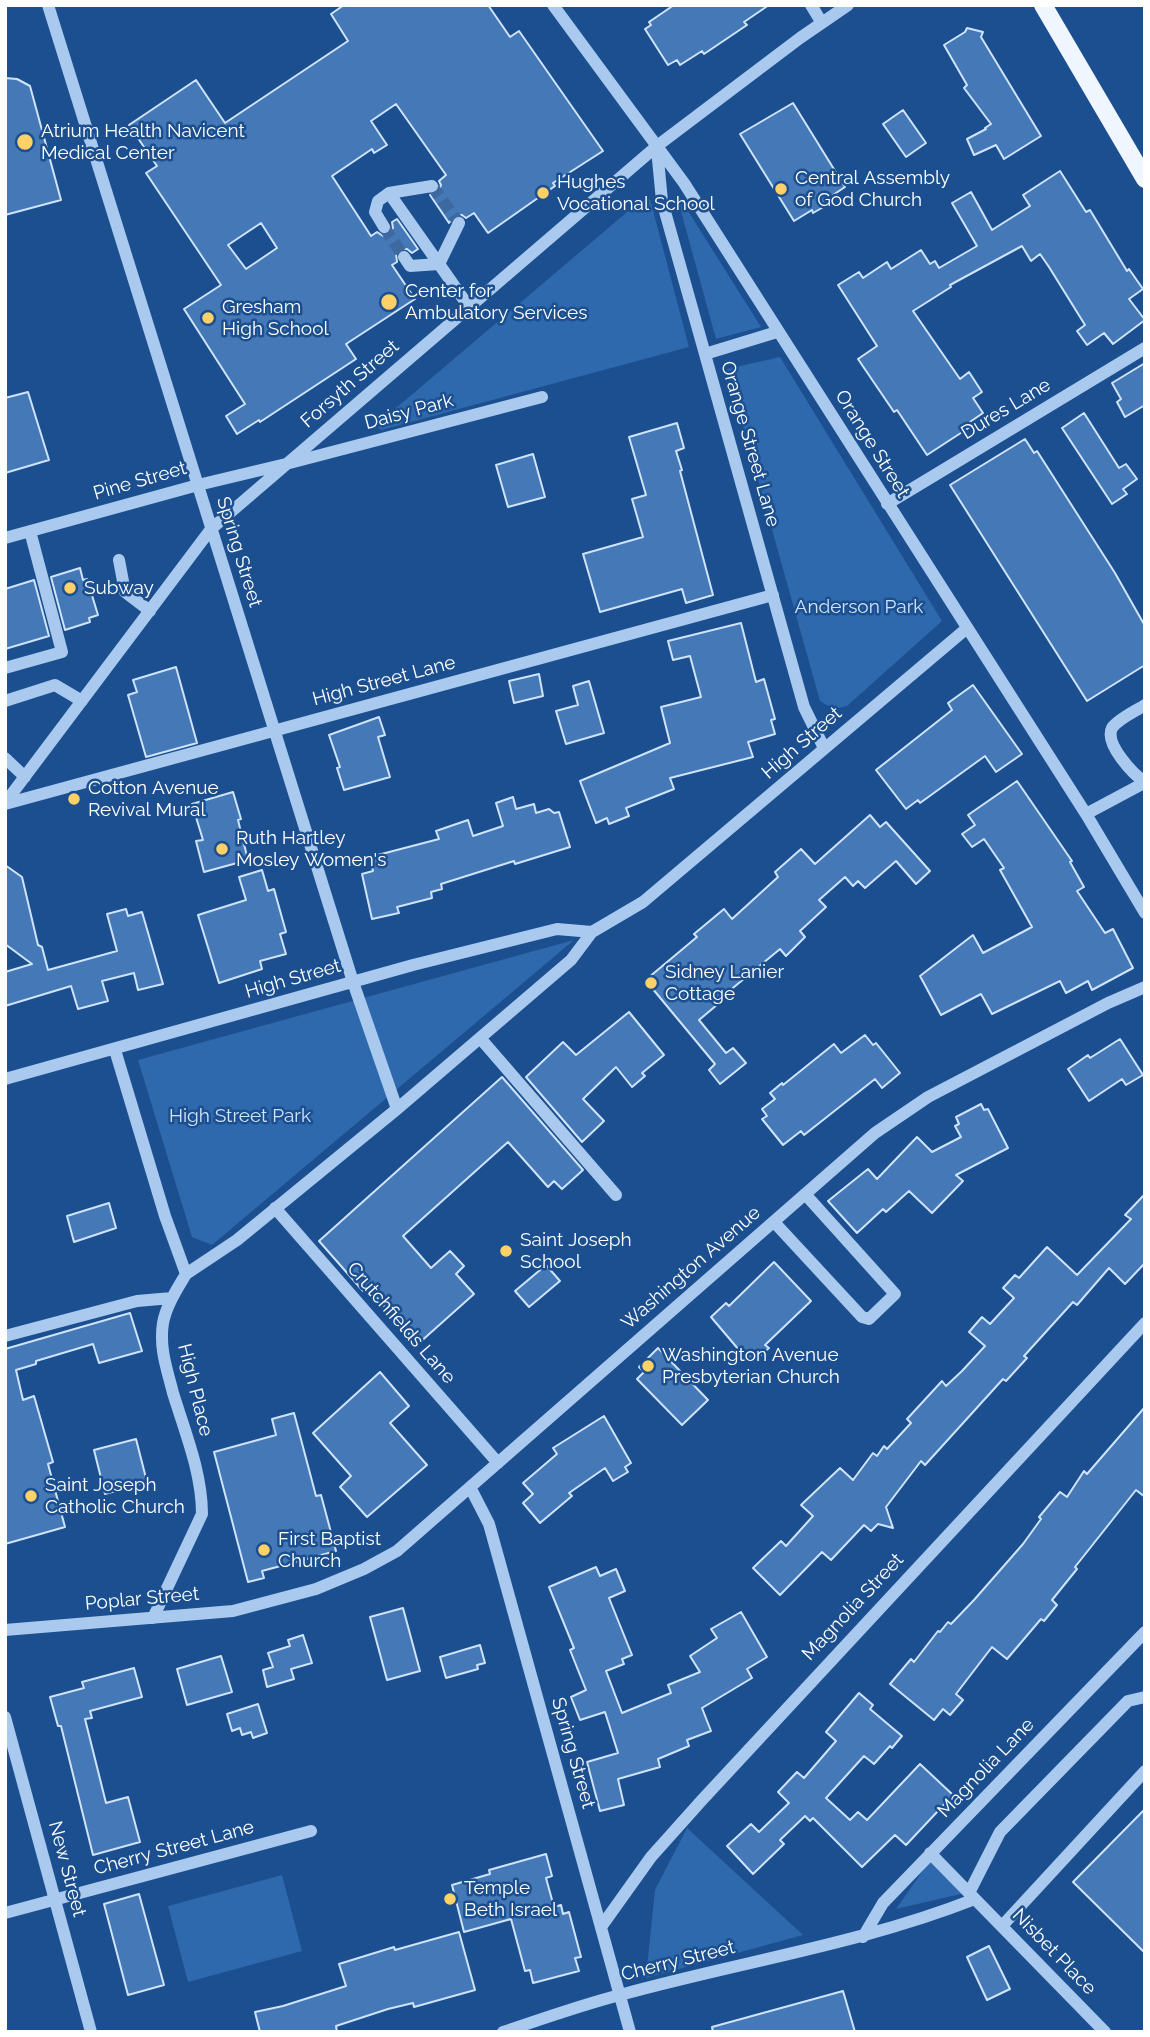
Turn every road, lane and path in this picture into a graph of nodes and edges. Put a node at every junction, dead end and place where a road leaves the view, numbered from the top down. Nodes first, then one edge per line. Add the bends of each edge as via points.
1 (48, 5) edge
2 (553, 5) edge
3 (811, 5) edge
4 (848, 5) edge
5 (1043, 5) edge
6 (822, 23) junction
7 (657, 146) junction
8 (1145, 179) edge
9 (432, 186) dead end
10 (389, 193) junction
11 (459, 223) dead end
12 (384, 227) tunnel mouth
13 (404, 257) tunnel mouth
14 (439, 264) junction
15 (469, 307) junction
16 (777, 332) junction
17 (1145, 348) edge
18 (705, 354) junction
19 (542, 397) dead end
20 (286, 464) junction
21 (198, 485) junction
22 (887, 504) junction
23 (211, 529) junction
24 (30, 531) junction
25 (5, 538) edge
26 (119, 560) dead end
27 (773, 595) junction
28 (150, 611) junction
29 (966, 629) junction
30 (5, 668) edge
31 (5, 701) edge
32 (82, 701) junction
33 (1145, 705) edge
34 (274, 731) junction
35 (824, 748) junction
36 (5, 758) edge
37 (25, 777) junction
38 (1144, 783) edge
39 (5, 804) edge
40 (1086, 814) junction
41 (1145, 913) edge
42 (593, 932) junction
43 (353, 982) junction
44 (1145, 987) edge
45 (480, 1038) junction
46 (115, 1050) junction
47 (5, 1079) edge
48 (397, 1109) junction
49 (806, 1194) junction
50 (616, 1195) dead end
51 (275, 1208) junction
52 (774, 1222) junction
53 (186, 1274) junction
54 (172, 1298) junction
55 (1145, 1323) edge
56 (5, 1336) edge
57 (498, 1464) junction
58 (470, 1487) junction
59 (280, 1598) joint
60 (153, 1618) junction
61 (5, 1630) edge
62 (1145, 1632) edge
63 (1145, 1697) edge
64 (5, 1717) edge
65 (1145, 1771) edge
66 (311, 1831) dead end
67 (930, 1853) junction
68 (972, 1896) junction
69 (56, 1899) junction
70 (5, 1913) edge
71 (1002, 1926) junction
72 (601, 1927) junction
73 (863, 1937) junction
74 (620, 1995) junction
75 (91, 2032) edge
76 (503, 2032) edge
77 (630, 2032) edge
78 (1105, 2032) edge

1 - 21 street, Spring Street
2 - 7 street, Orange Street
3 - 6 street
4 - 6 street, Forsyth Street
5 - 8 main road
6 - 7 street, Forsyth Street
7 - 15 street, Forsyth Street
7 - 16 street, Orange Street
7 - 18 street, Orange Street Lane via 663,201
9 - 10 street
10 - 12 street via 378,201 375,212
10 - 14 street
11 - 14 street
13 - 14 street via 410,266
14 - 15 street
15 - 20 street, Forsyth Street
16 - 18 street
16 - 22 street, Orange Street
17 - 22 street, Dures Lane
18 - 27 street, Orange Street Lane
19 - 20 street, Daisy Park
20 - 21 street, Pine Street
20 - 23 street, Forsyth Street
21 - 23 street, Spring Street
21 - 24 street, Pine Street
22 - 29 street, Orange Street
23 - 28 street, Forsyth Street
23 - 34 street, Spring Street
24 - 25 street, Pine Street
24 - 30 street via 62,652
26 - 28 street via 125,592
27 - 34 street, High Street Lane
27 - 35 street, Orange Street Lane via 804,707
28 - 32 street, Forsyth Street
29 - 35 street, High Street
29 - 40 street, Orange Street
31 - 32 street via 55,685
32 - 37 street, Forsyth Street
33 - 38 street via 1113,725 1111,733 1115,752
34 - 39 street, High Street Lane
34 - 43 street, Spring Street
35 - 42 street, High Street via 643,902
36 - 37 street
37 - 39 street, Forsyth Street
38 - 40 street
40 - 41 street, Orange Street
42 - 43 street, High Street via 557,929
42 - 45 street, High Street via 571,960
43 - 46 street, High Street
43 - 48 street, Spring Street
44 - 49 street, Washington Avenue via 928,1097 875,1133
45 - 48 street, High Street
45 - 50 street
46 - 47 street, High Street
46 - 53 street
48 - 51 street, High Street
49 - 52 street, Washington Avenue
49 - 52 street via 895,1294 869,1319 862,1317
51 - 53 street, High Street
51 - 57 street, Crutchfields Lane
52 - 57 street, Washington Avenue
53 - 54 street, High Place
54 - 56 street via 137,1301
54 - 60 street, High Place via 163,1322 162,1353 197,1474 202,1514
55 - 72 street, Magnolia Street via 702,1800 651,1857
57 - 58 street, Washington Avenue
58 - 59 street, Washington Avenue via 397,1551 328,1584
58 - 72 street, Spring Street via 489,1524
59 - 60 street, Poplar Street via 233,1611
60 - 61 street, Poplar Street
62 - 67 street, Magnolia Lane
63 - 68 street via 1128,1701 1000,1832
64 - 69 street, New Street
65 - 71 street
66 - 69 street, Cherry Street Lane
67 - 68 street, Nisbet Place
67 - 73 street, Magnolia Lane via 883,1903
68 - 71 street, Nisbet Place
68 - 73 street via 929,1917
69 - 70 street, Cherry Street Lane
69 - 75 street, New Street
71 - 78 street, Nisbet Place
72 - 74 street, Spring Street
73 - 74 street, Cherry Street
74 - 76 street, Cherry Street
74 - 77 street, Spring Street

